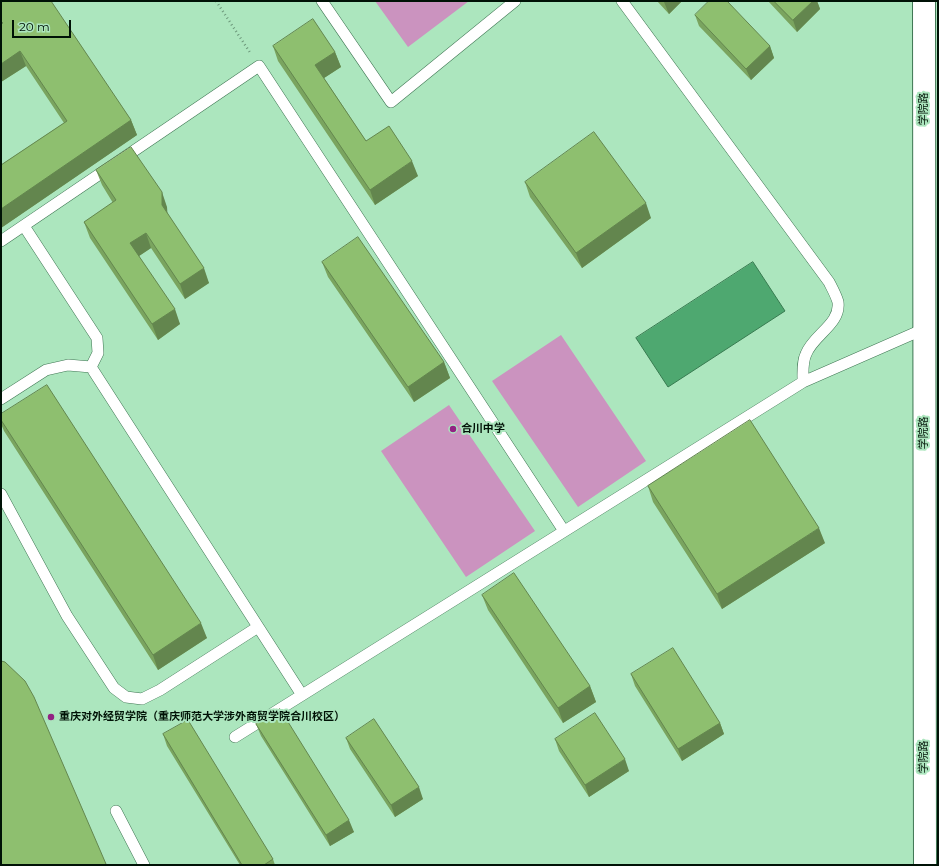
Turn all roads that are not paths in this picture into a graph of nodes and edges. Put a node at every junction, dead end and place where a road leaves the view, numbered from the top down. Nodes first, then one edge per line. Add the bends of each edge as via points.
1 (322, 1) edge
2 (515, 1) edge
3 (622, 1) edge
4 (924, 1) edge
5 (24, 226) junction
6 (1, 241) edge
7 (924, 329) junction
8 (91, 367) junction
9 (803, 382) junction
10 (1, 399) edge
11 (1, 494) edge
12 (564, 531) junction
13 (258, 627) junction
14 (302, 695) junction
15 (235, 737) dead end
16 (116, 811) dead end
17 (144, 865) edge
18 (925, 865) edge

1 - 2 lane via 391,102
3 - 9 lane via 829,282 838,302 836,315 806,353
4 - 7 street, 学院路
5 - 6 lane
5 - 8 lane via 97,338 98,353
5 - 12 lane via 259,66
7 - 9 lane
7 - 18 street, 学院路
8 - 10 lane via 68,365 46,370
8 - 13 lane
9 - 12 lane
11 - 13 lane via 67,616 114,688 126,697 142,699 160,690
12 - 14 lane
13 - 14 lane
14 - 15 lane
16 - 17 lane

